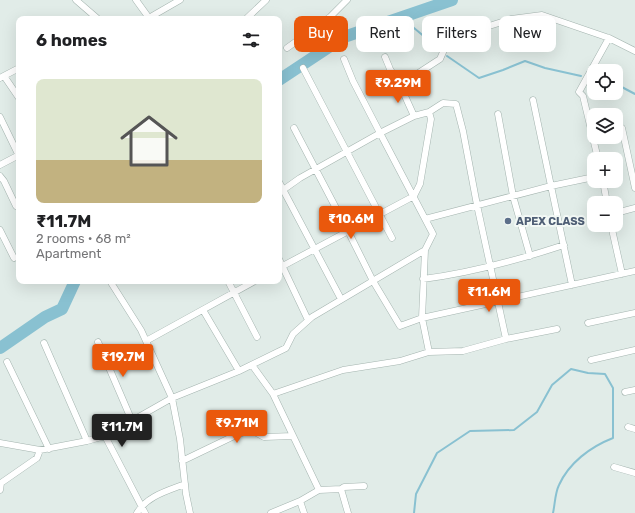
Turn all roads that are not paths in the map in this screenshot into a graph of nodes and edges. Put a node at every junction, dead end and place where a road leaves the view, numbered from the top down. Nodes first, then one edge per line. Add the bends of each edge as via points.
1 (76, 0) edge
2 (136, 0) edge
3 (180, 0) edge
4 (266, 0) edge
5 (347, 0) edge
6 (159, 13) junction
7 (95, 16) edge
8 (147, 16) edge
9 (152, 16) edge
10 (160, 16) edge
11 (249, 16) edge
12 (609, 38) junction
13 (287, 48) dead end
14 (635, 51) edge
15 (385, 57) dead end
16 (344, 59) dead end
17 (303, 68) dead end
18 (16, 70) edge
19 (2, 77) edge
20 (400, 85) junction
21 (16, 94) edge
22 (533, 100) dead end
23 (587, 111) edge
24 (429, 112) junction
25 (498, 114) dead end
26 (414, 116) junction
27 (0, 117) edge
28 (294, 128) dead end
29 (380, 133) junction
30 (623, 133) edge
31 (16, 150) edge
32 (347, 151) junction
33 (16, 157) edge
34 (0, 165) edge
35 (315, 170) junction
36 (0, 176) edge
37 (587, 178) edge
38 (551, 186) junction
39 (635, 188) edge
40 (283, 190) joint
41 (414, 196) junction
42 (513, 196) junction
43 (477, 205) junction
44 (16, 206) dead end
45 (635, 208) edge
46 (623, 211) edge
47 (380, 214) junction
48 (425, 219) junction
49 (0, 230) edge
50 (348, 231) junction
51 (613, 232) edge
52 (392, 238) dead end
53 (564, 245) junction
54 (314, 249) junction
55 (424, 250) junction
56 (530, 256) junction
57 (14, 258) dead end
58 (282, 266) edge
59 (490, 266) junction
60 (282, 269) edge
61 (635, 271) edge
62 (622, 274) junction
63 (423, 279) junction
64 (373, 281) junction
65 (112, 284) edge
66 (230, 284) edge
67 (250, 284) edge
68 (572, 285) junction
69 (234, 293) junction
70 (341, 299) junction
71 (498, 302) junction
72 (203, 310) junction
73 (635, 313) edge
74 (422, 318) junction
75 (308, 320) junction
76 (588, 324) dead end
77 (557, 329) dead end
78 (256, 337) dead end
79 (506, 339) junction
80 (146, 340) junction
81 (98, 342) dead end
82 (44, 343) dead end
83 (635, 350) edge
84 (429, 352) junction
85 (591, 360) dead end
86 (7, 362) dead end
87 (252, 364) junction
88 (239, 371) junction
89 (635, 390) edge
90 (625, 392) dead end
91 (273, 394) junction
92 (172, 398) junction
93 (132, 420) junction
94 (628, 427) dead end
95 (635, 429) edge
96 (105, 436) junction
97 (293, 436) junction
98 (87, 441) junction
99 (0, 443) edge
100 (49, 449) junction
101 (40, 450) junction
102 (182, 461) junction
103 (614, 467) dead end
104 (635, 473) edge
105 (185, 484) junction
106 (364, 486) dead end
107 (341, 489) junction
108 (0, 490) edge
109 (319, 490) junction
110 (300, 500) junction
111 (141, 506) junction
112 (137, 513) edge
113 (145, 513) edge
114 (190, 513) edge
115 (271, 513) edge
116 (304, 513) edge
117 (348, 513) edge

1 - 7 street
2 - 8 street
3 - 6 street
4 - 11 street
5 - 13 street via 330,17
6 - 9 street
6 - 10 street
12 - 14 street
12 - 20 street via 542,15 511,19 461,35 447,43 440,59
12 - 23 street via 579,92 583,96
15 - 20 street
16 - 29 street
17 - 32 street
18 - 19 street
19 - 21 street
20 - 26 street
22 - 38 street
24 - 26 street
24 - 41 street via 431,119 420,184
24 - 43 street via 443,103 456,104
25 - 42 street
26 - 29 street
27 - 31 street
28 - 35 street
29 - 32 street
29 - 41 street
30 - 39 street
32 - 35 street
32 - 47 street
33 - 34 street
35 - 40 street
35 - 50 street
36 - 44 street
37 - 38 street
38 - 42 street
38 - 53 street
40 - 54 street
41 - 47 street
41 - 48 street
42 - 43 street
42 - 56 street
43 - 48 street
43 - 59 street
45 - 46 street
47 - 50 street
47 - 52 street
48 - 55 street via 433,234
49 - 57 street
50 - 54 street
50 - 64 street
51 - 62 street
53 - 56 street
53 - 68 street
54 - 58 street
54 - 70 street
55 - 63 street
55 - 64 street
56 - 59 street
59 - 63 street
59 - 71 street
60 - 75 street
61 - 62 street
62 - 68 street
63 - 74 street
64 - 70 street
64 - 74 street via 400,326
65 - 80 street
66 - 69 street
67 - 69 street
68 - 71 street
69 - 72 street
69 - 78 street
70 - 75 street
71 - 74 street
71 - 79 street
72 - 80 street
72 - 88 street
73 - 76 street
74 - 84 street
75 - 87 street via 293,334 286,348
77 - 79 street
79 - 84 street via 463,351
80 - 92 street
81 - 93 street
82 - 98 street
83 - 85 street
84 - 91 street via 400,361 343,370
86 - 100 street
87 - 88 street
87 - 91 street
88 - 92 street
89 - 90 street
91 - 97 street
92 - 93 street
92 - 102 street
93 - 96 street
94 - 95 street
96 - 98 street
96 - 111 street
97 - 102 street via 264,437 252,430
97 - 109 street
98 - 100 street
99 - 101 street
100 - 101 street
101 - 108 street via 37,458 1,483
102 - 105 street
103 - 104 street
105 - 111 street via 150,499
105 - 114 street
106 - 107 street
107 - 109 street
107 - 117 street
109 - 110 street
110 - 115 street
110 - 116 street
111 - 112 street
111 - 113 street

